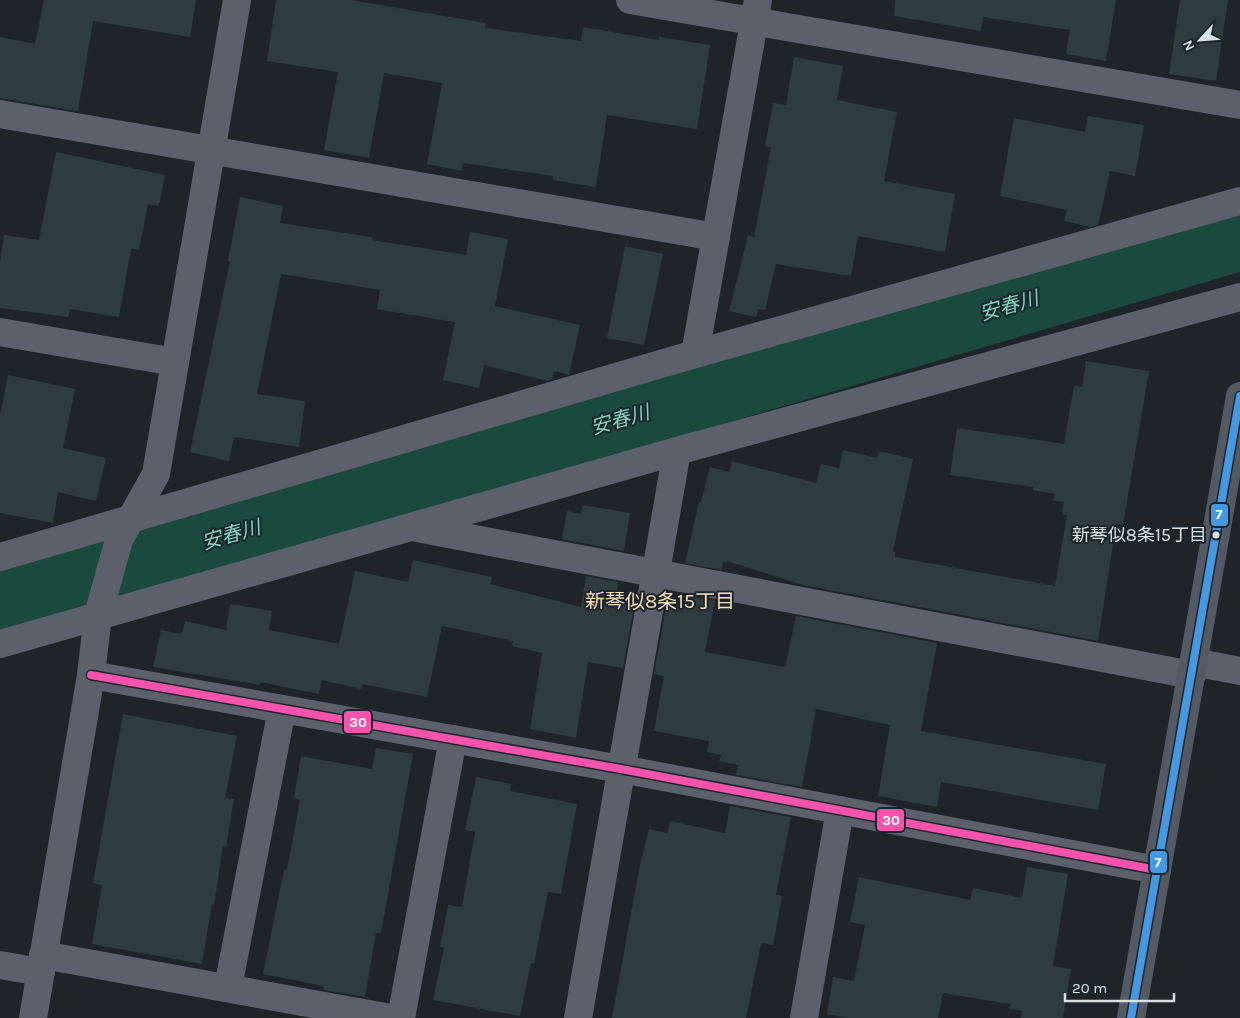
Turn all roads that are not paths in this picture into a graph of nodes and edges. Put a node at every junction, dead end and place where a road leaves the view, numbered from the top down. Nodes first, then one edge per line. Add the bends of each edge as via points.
1 (237, 0) edge
2 (630, 0) edge
3 (756, 10) edge
4 (1240, 105) edge
5 (0, 114) edge
6 (212, 148) junction
7 (1240, 201) edge
8 (716, 237) junction
9 (1240, 297) edge
10 (0, 332) edge
11 (695, 354) junction
12 (175, 362) junction
13 (1240, 396) edge
14 (678, 451) junction
15 (412, 527) junction
16 (125, 530) junction
17 (0, 557) edge
18 (657, 573) junction
19 (100, 607) junction
20 (0, 644) edge
21 (1193, 668) junction
22 (1240, 671) edge
23 (91, 675) junction
24 (282, 708) junction
25 (453, 739) junction
26 (621, 769) junction
27 (840, 810) junction
28 (1157, 870) junction
29 (42, 964) junction
30 (0, 965) edge
31 (228, 987) junction
32 (33, 1018) edge
33 (392, 1018) edge
34 (401, 1018) edge
35 (578, 1018) edge
36 (804, 1018) edge
37 (1132, 1018) edge

1 - 6 street
2 - 3 street
3 - 4 street
3 - 8 street
5 - 6 street
6 - 8 street
6 - 12 street
7 - 11 street
8 - 11 street
9 - 14 street
10 - 12 street
11 - 16 street
12 - 16 street via 156,474
13 - 21 main road
14 - 15 street
14 - 18 street
15 - 18 street
15 - 19 street
16 - 17 street
16 - 19 street
18 - 21 street
18 - 26 street
19 - 20 street
19 - 23 street
21 - 22 street
21 - 28 main road
23 - 24 street
23 - 29 street
24 - 25 street
24 - 31 street
25 - 26 street
25 - 34 street
26 - 27 street
26 - 35 street
27 - 28 street
27 - 36 street
28 - 37 main road
29 - 30 street
29 - 31 street
29 - 32 street
31 - 33 street

